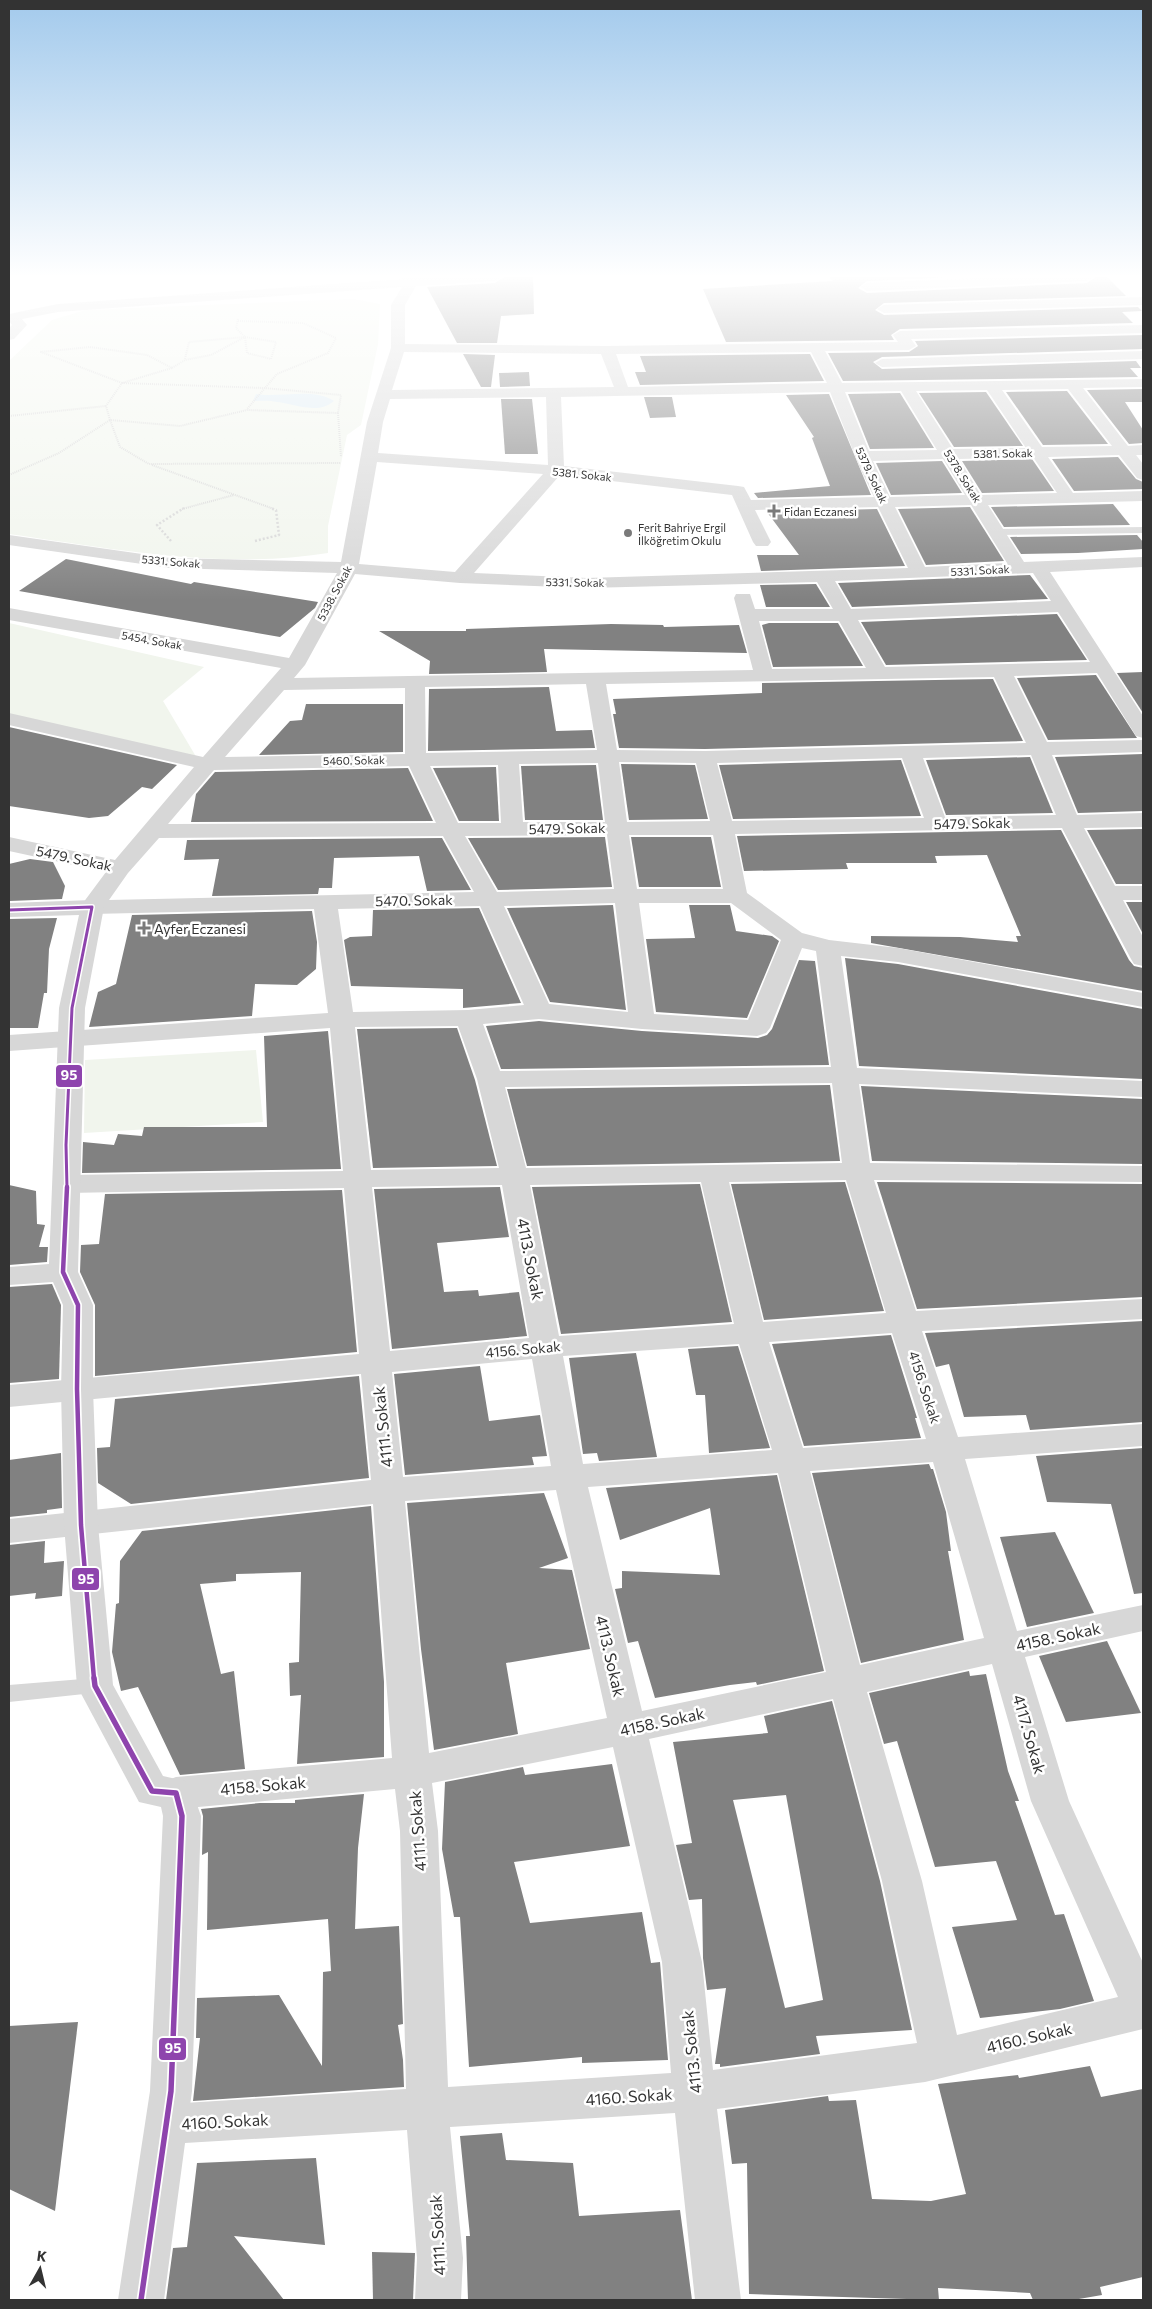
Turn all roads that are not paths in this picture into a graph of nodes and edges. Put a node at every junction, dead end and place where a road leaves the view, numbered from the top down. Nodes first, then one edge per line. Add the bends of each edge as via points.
1 (1072, 384) edge
2 (386, 385) edge
3 (620, 385) edge
4 (834, 385) edge
5 (991, 385) junction
6 (1011, 385) edge
7 (905, 386) junction
8 (836, 388) junction
9 (623, 392) junction
10 (553, 393) junction
11 (383, 395) junction
12 (1143, 450) edge
13 (1124, 451) junction
14 (1036, 452) junction
15 (949, 454) junction
16 (863, 456) junction
17 (369, 457) junction
18 (556, 470) junction
19 (1143, 475) edge
20 (1143, 496) edge
21 (1068, 497) junction
22 (977, 498) junction
23 (884, 500) junction
24 (747, 505) junction
25 (1143, 530) edge
26 (997, 532) junction
27 (9, 540) edge
28 (762, 542) dead end
29 (1143, 562) edge
30 (1038, 567) junction
31 (349, 568) junction
32 (1019, 568) junction
33 (919, 573) junction
34 (822, 576) junction
35 (737, 577) junction
36 (460, 578) junction
37 (1063, 606) junction
38 (9, 614) edge
39 (748, 615) junction
40 (844, 615) junction
41 (295, 665) junction
42 (1102, 667) junction
43 (1001, 671) junction
44 (879, 673) junction
45 (764, 676) junction
46 (595, 679) junction
47 (415, 682) junction
48 (278, 684) junction
49 (9, 719) edge
50 (1143, 732) edge
51 (1143, 746) edge
52 (1039, 748) junction
53 (910, 752) junction
54 (608, 756) junction
55 (508, 757) junction
56 (705, 757) junction
57 (416, 759) junction
58 (208, 764) junction
59 (1143, 820) edge
60 (1069, 821) junction
61 (937, 824) junction
62 (616, 827) junction
63 (723, 828) junction
64 (512, 829) junction
65 (451, 830) junction
66 (9, 844) edge
67 (120, 868) junction
68 (1108, 893) junction
69 (1143, 893) edge
70 (625, 896) junction
71 (736, 896) junction
72 (489, 899) junction
73 (325, 902) junction
74 (92, 907) junction
75 (9, 910) edge
76 (794, 938) junction
77 (828, 947) junction
78 (1143, 960) edge
79 (1143, 1000) edge
80 (539, 1011) junction
81 (468, 1018) junction
82 (342, 1020) junction
83 (642, 1020) junction
84 (71, 1040) junction
85 (9, 1043) edge
86 (845, 1075) junction
87 (490, 1079) junction
88 (1143, 1089) edge
89 (857, 1171) junction
90 (1143, 1174) edge
91 (713, 1175) junction
92 (515, 1178) junction
93 (357, 1180) junction
94 (67, 1184) junction
95 (63, 1272) junction
96 (9, 1276) edge
97 (1143, 1309) edge
98 (904, 1322) junction
99 (751, 1332) junction
100 (548, 1347) junction
101 (376, 1362) junction
102 (77, 1389) junction
103 (9, 1396) edge
104 (1143, 1435) edge
105 (946, 1450) junction
106 (791, 1460) junction
107 (569, 1476) junction
108 (388, 1490) junction
109 (81, 1525) junction
110 (9, 1531) edge
111 (1143, 1618) edge
112 (1006, 1648) junction
113 (846, 1681) junction
114 (95, 1686) junction
115 (9, 1694) edge
116 (628, 1729) junction
117 (412, 1772) junction
118 (176, 1793) junction
119 (1143, 2009) edge
120 (941, 2057) junction
121 (695, 2092) junction
122 (428, 2109) junction
123 (168, 2124) junction
124 (140, 2300) edge
125 (438, 2300) edge
126 (718, 2300) edge

1 - 13 street
2 - 11 street, 5338. Sokak
3 - 9 street
4 - 8 street, 5379. Sokak
5 - 6 street
5 - 7 street
5 - 14 street
7 - 8 street
7 - 15 street, 5378. Sokak
8 - 9 street
8 - 16 street, 5379. Sokak
9 - 10 street
10 - 11 street
10 - 18 street
11 - 17 street, 5338. Sokak
12 - 13 street, 5381. Sokak
13 - 14 street, 5381. Sokak
13 - 19 street
14 - 15 street, 5381. Sokak
14 - 21 street
15 - 16 street, 5381. Sokak
15 - 22 street, 5378. Sokak
16 - 23 street, 5379. Sokak
17 - 18 street, 5381. Sokak
17 - 31 street, 5338. Sokak
18 - 24 street, 5381. Sokak via 738,491
18 - 36 street
20 - 21 street
21 - 22 street
22 - 23 street
22 - 26 street, 5378. Sokak
23 - 24 street
23 - 33 street, 5379. Sokak
24 - 28 street, 5381. Sokak
25 - 26 lane
26 - 32 street, 5378. Sokak
27 - 31 street, 5331. Sokak via 170,563
29 - 30 street, 5331. Sokak
30 - 32 street, 5331. Sokak
30 - 37 street
31 - 36 street, 5331. Sokak
31 - 41 street, 5338. Sokak
32 - 33 street, 5331. Sokak
33 - 34 street, 5331. Sokak
34 - 35 street, 5331. Sokak
34 - 40 street
35 - 36 street, 5331. Sokak via 587,583
35 - 39 street
37 - 40 street
37 - 42 street
38 - 41 street, 5454. Sokak
39 - 40 street
39 - 45 street
40 - 44 street
41 - 48 street, 5338. Sokak
42 - 43 street
42 - 50 street
43 - 44 street
43 - 52 street
44 - 45 street
45 - 46 street
46 - 47 street
46 - 54 street
47 - 48 street
47 - 57 street
48 - 58 street, 5338. Sokak
49 - 58 street, 5460. Sokak
51 - 52 street, 5460. Sokak
52 - 53 street, 5460. Sokak
52 - 60 street
53 - 56 street, 5460. Sokak
53 - 61 street
54 - 55 street, 5460. Sokak
54 - 56 street, 5460. Sokak
54 - 62 street
55 - 57 street, 5460. Sokak
55 - 64 street
56 - 63 street
57 - 58 street, 5460. Sokak
57 - 65 street
58 - 67 street, 5338. Sokak
59 - 60 street, 5479. Sokak
60 - 61 street, 5479. Sokak
60 - 68 street
61 - 63 street, 5479. Sokak
62 - 63 street, 5479. Sokak
62 - 64 street, 5479. Sokak
62 - 70 street
63 - 71 street
64 - 65 street, 5479. Sokak
65 - 67 street, 5479. Sokak via 153,831
65 - 72 street
66 - 67 street, 5479. Sokak
67 - 74 street
68 - 69 street
68 - 78 street
70 - 71 street, 5470. Sokak
70 - 72 street, 5470. Sokak
70 - 83 street
71 - 76 street
72 - 73 street, 5470. Sokak
72 - 80 street
73 - 74 street, 5470. Sokak
73 - 82 street, 4111. Sokak
74 - 75 street, 5470. Sokak
74 - 84 street via 72,1008
76 - 77 street
76 - 83 street via 757,1028
77 - 79 street via 898,955
77 - 86 street
80 - 81 street
80 - 83 street
81 - 82 street
81 - 87 street, 4113. Sokak
82 - 84 street
82 - 93 street, 4111. Sokak
84 - 85 street
84 - 94 street
86 - 87 street
86 - 88 street
86 - 89 street
87 - 92 street, 4113. Sokak
89 - 90 street
89 - 91 street
89 - 98 street
91 - 92 street
91 - 99 street
92 - 93 street
92 - 100 street, 4113. Sokak
93 - 94 street
93 - 101 street, 4111. Sokak
94 - 95 street
95 - 96 street
95 - 102 street via 78,1305
97 - 98 street
98 - 99 street, 4156. Sokak
98 - 105 street, 4156. Sokak
99 - 100 street, 4156. Sokak
99 - 106 street
100 - 101 street, 4156. Sokak
100 - 107 street, 4113. Sokak
101 - 102 street, 4156. Sokak
101 - 108 street, 4111. Sokak
102 - 103 street, 4156. Sokak
102 - 109 street
104 - 105 street
105 - 106 street
105 - 112 street, 4117. Sokak
106 - 107 street
106 - 113 street
107 - 108 street
107 - 116 street, 4113. Sokak
108 - 109 street
108 - 117 street, 4111. Sokak
109 - 110 street
109 - 114 street
111 - 112 street, 4158. Sokak
112 - 113 street, 4158. Sokak
112 - 119 street, 4117. Sokak via 1050,1801
113 - 116 street, 4158. Sokak
113 - 120 street via 902,1881
114 - 115 lane
114 - 118 street, 4158. Sokak via 152,1791
116 - 117 street, 4158. Sokak
116 - 121 street, 4113. Sokak via 682,1962
117 - 118 street, 4158. Sokak
117 - 122 street, 4111. Sokak via 419,1831
118 - 123 street via 182,1816
119 - 120 street, 4160. Sokak
120 - 121 street, 4160. Sokak via 925,2062
121 - 122 street, 4160. Sokak
121 - 126 street, 4113. Sokak
122 - 123 street, 4160. Sokak
122 - 125 street, 4111. Sokak via 440,2258
123 - 124 street

